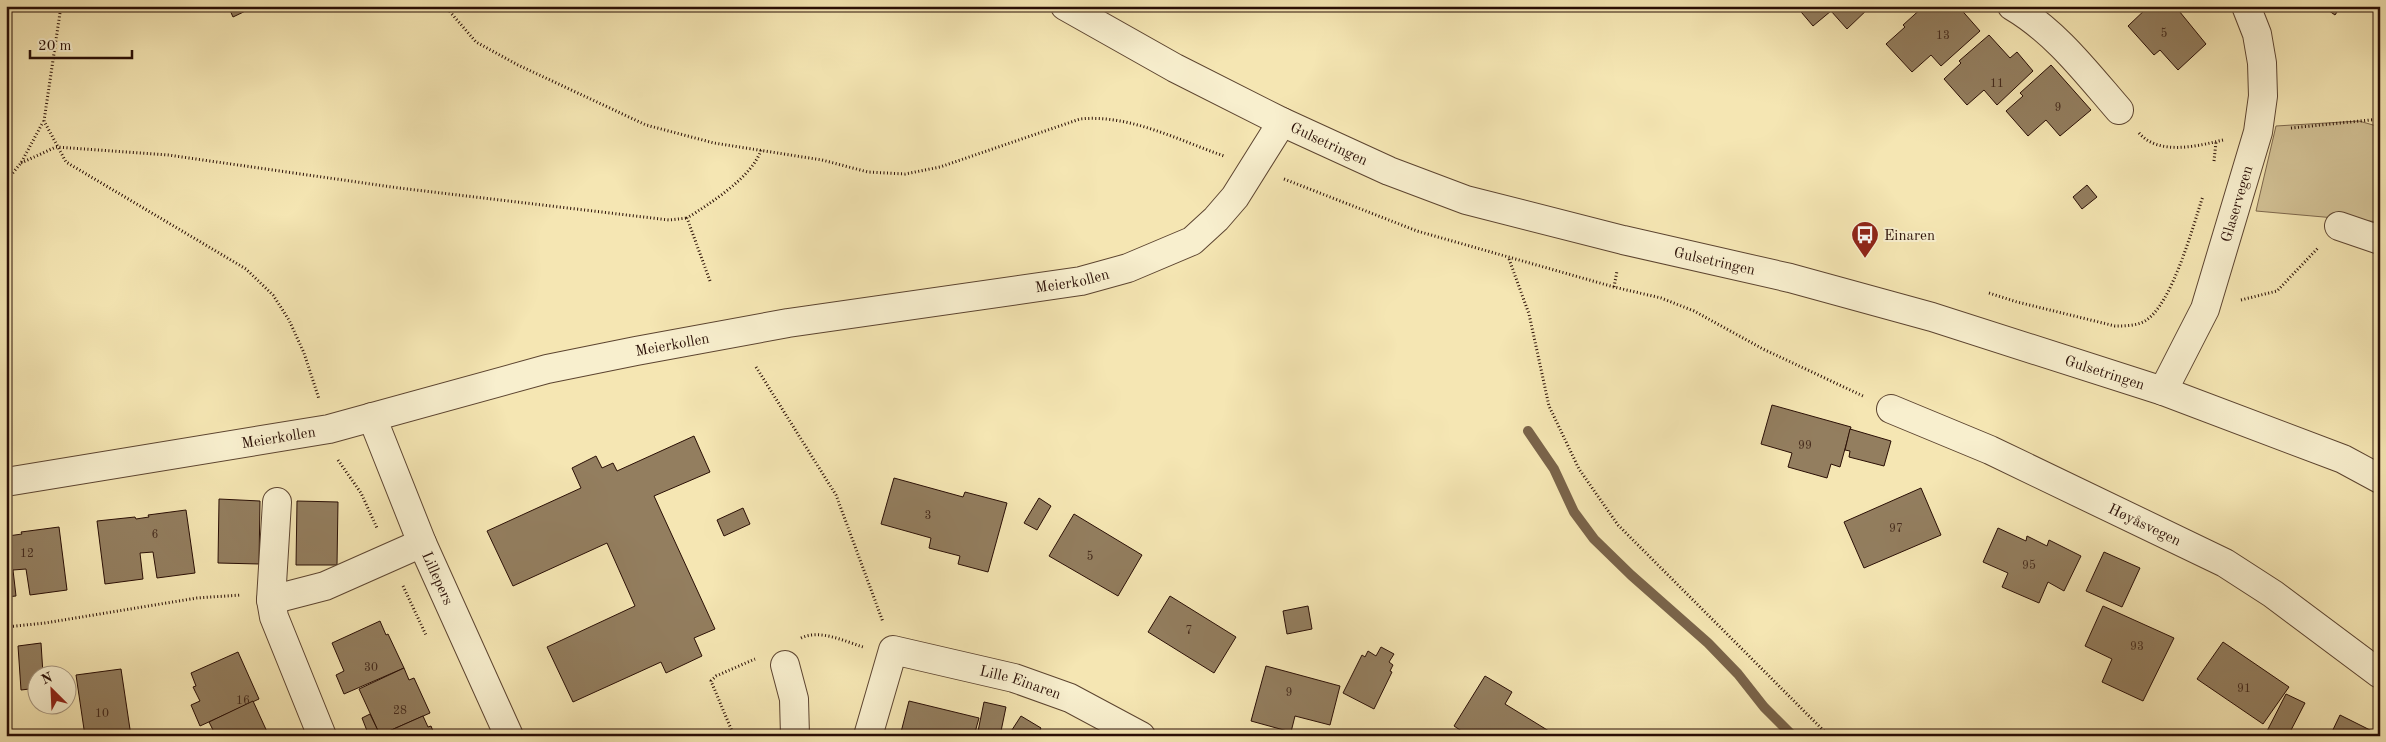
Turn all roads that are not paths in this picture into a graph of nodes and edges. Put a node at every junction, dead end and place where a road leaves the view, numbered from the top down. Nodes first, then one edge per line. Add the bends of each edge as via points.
1 (1065, 6) edge
2 (2012, 6) edge
3 (2246, 6) edge
4 (2119, 110) dead end
5 (1282, 122) junction
6 (2339, 226) road end
7 (2380, 240) edge
8 (2163, 391) junction
9 (1891, 409) road end
10 (372, 417) junction
11 (2380, 479) edge
12 (6, 482) edge
13 (277, 502) dead end
14 (422, 543) junction
15 (271, 600) junction
16 (785, 665) dead end
17 (2380, 674) edge
18 (322, 736) edge
19 (509, 736) edge
20 (795, 736) edge
21 (868, 736) edge
22 (1141, 736) edge

1 - 5 street, Gulsetringen via 1175,68
2 - 4 street via 2034,19 2054,37
3 - 8 street, Glaservegen via 2257,34 2262,63 2263,96 2258,132 2205,308
5 - 8 street, Gulsetringen via 1389,171 1466,200 1790,278 1932,317
5 - 10 street, Meierkollen via 1235,196 1216,219 1192,240 1128,268 1081,281 788,323 627,352 538,371
6 - 7 street
8 - 11 street, Gulsetringen via 2343,459
9 - 17 street, Høyåsvegen via 1990,450 2225,563 2273,594
10 - 12 street, Meierkollen via 330,429
10 - 14 street, Lillepers
13 - 15 street
14 - 15 street via 325,586
14 - 19 street, Lillepers
15 - 18 street via 284,646
16 - 20 street via 794,699
21 - 22 street, Lille Einaren via 893,650 1014,678 1070,698

